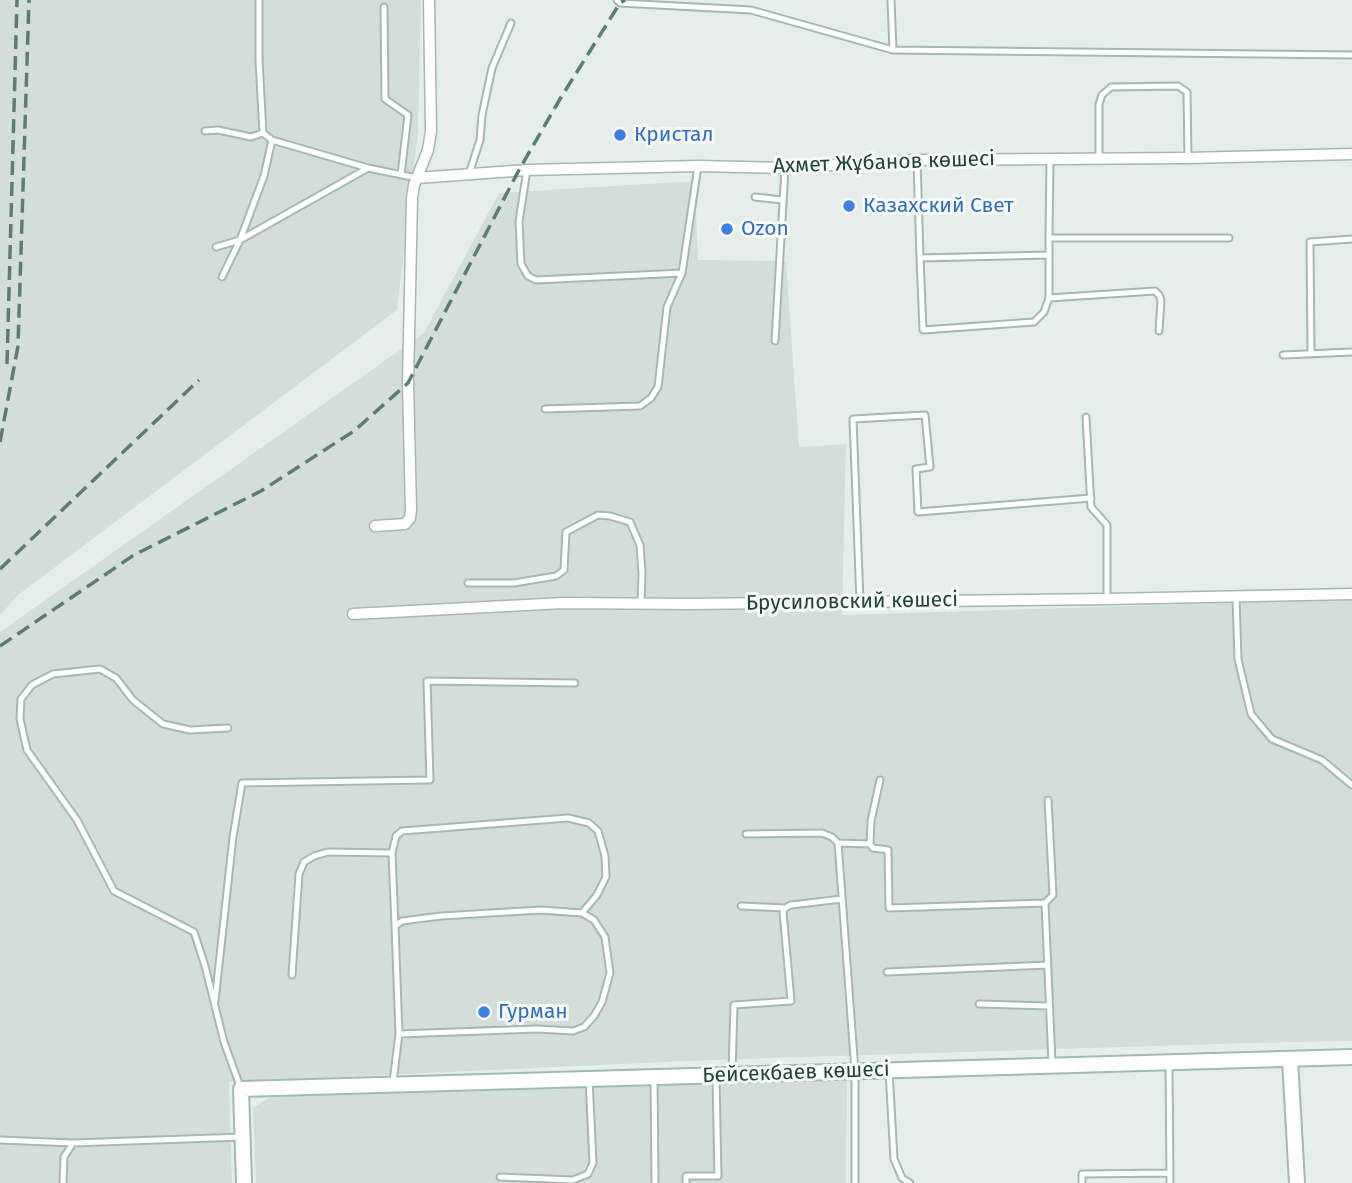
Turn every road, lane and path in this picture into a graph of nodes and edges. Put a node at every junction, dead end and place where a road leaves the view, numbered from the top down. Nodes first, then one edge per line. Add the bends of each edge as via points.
1 (258, 0) edge
2 (429, 0) edge
3 (617, 0) edge
4 (891, 0) edge
5 (384, 7) dead end
6 (511, 23) dead end
7 (892, 50) junction
8 (1352, 55) edge
9 (205, 131) dead end
10 (263, 133) junction
11 (272, 140) junction
12 (1352, 154) edge
13 (1099, 158) junction
14 (1188, 158) junction
15 (1049, 159) junction
16 (917, 160) junction
17 (698, 166) junction
18 (368, 168) junction
19 (785, 169) junction
20 (527, 170) junction
21 (401, 174) junction
22 (469, 174) junction
23 (416, 178) junction
24 (755, 197) dead end
25 (782, 200) junction
26 (1049, 238) junction
27 (1229, 238) dead end
28 (1352, 239) edge
29 (240, 240) junction
30 (216, 247) dead end
31 (1049, 255) junction
32 (920, 258) junction
33 (682, 273) junction
34 (222, 277) dead end
35 (1049, 298) junction
36 (1159, 331) dead end
37 (775, 341) dead end
38 (1352, 352) edge
39 (1311, 354) junction
40 (1283, 355) dead end
41 (545, 410) dead end
42 (1086, 417) dead end
43 (1091, 498) junction
44 (375, 526) dead end
45 (468, 583) dead end
46 (1352, 594) edge
47 (1236, 597) junction
48 (1107, 599) junction
49 (860, 602) junction
50 (641, 603) junction
51 (353, 614) dead end
52 (575, 683) dead end
53 (228, 729) dead end
54 (880, 780) dead end
55 (1352, 785) edge
56 (1048, 800) dead end
57 (746, 834) dead end
58 (838, 844) junction
59 (870, 844) junction
60 (393, 853) junction
61 (842, 898) junction
62 (1045, 903) junction
63 (741, 906) dead end
64 (785, 908) junction
65 (582, 912) junction
66 (395, 926) junction
67 (1048, 965) junction
68 (887, 972) dead end
69 (292, 975) dead end
70 (215, 1004) junction
71 (979, 1004) dead end
72 (1049, 1006) junction
73 (399, 1034) junction
74 (1352, 1057) edge
75 (1290, 1059) junction
76 (1169, 1062) junction
77 (1052, 1066) junction
78 (855, 1071) junction
79 (889, 1071) junction
80 (724, 1075) junction
81 (654, 1077) junction
82 (589, 1079) junction
83 (393, 1085) junction
84 (241, 1089) junction
85 (243, 1137) junction
86 (0, 1140) edge
87 (73, 1143) junction
88 (1170, 1173) junction
89 (499, 1177) dead end
90 (63, 1183) edge
91 (244, 1183) edge
92 (656, 1183) edge
93 (686, 1183) edge
94 (855, 1183) edge
95 (910, 1183) edge
96 (1082, 1183) edge
97 (1170, 1183) edge
98 (1297, 1183) edge

1 - 10 lane
2 - 23 street via 431,131
3 - 7 lane via 620,4 751,10
4 - 7 lane
5 - 21 lane via 385,99 408,115
6 - 22 lane via 492,68 480,140
7 - 8 lane
9 - 10 lane via 251,137
10 - 11 lane
11 - 18 lane
11 - 29 lane
12 - 14 street, Ахмет Жұбанов көшесі
13 - 14 street, Ахмет Жұбанов көшесі
13 - 14 lane via 1102,95 1111,87 1178,86 1187,92
13 - 15 street, Ахмет Жұбанов көшесі
15 - 16 street, Ахмет Жұбанов көшесі
15 - 26 lane
16 - 19 street, Ахмет Жұбанов көшесі
16 - 32 lane
17 - 19 street, Ахмет Жұбанов көшесі
17 - 20 street, Ахмет Жұбанов көшесі
17 - 33 lane
18 - 21 lane
18 - 29 lane
19 - 25 lane
20 - 22 street, Ахмет Жұбанов көшесі
20 - 33 lane via 519,220 521,264 527,276 536,280
21 - 23 lane
22 - 23 street, Ахмет Жұбанов көшесі
23 - 44 street via 408,383 411,510 405,524
24 - 25 lane
25 - 37 lane
26 - 27 lane
26 - 31 lane
28 - 39 lane via 1310,242
29 - 30 lane
29 - 34 lane
31 - 32 lane
31 - 35 lane
32 - 35 lane via 923,330 1034,322
33 - 41 lane via 667,307 657,387 651,398 640,406
35 - 36 lane via 1155,291 1161,300
38 - 39 lane
39 - 40 lane
42 - 43 lane
43 - 48 lane via 1091,507 1107,525
43 - 49 lane via 918,512 916,469 930,467 925,415 853,419
45 - 50 lane via 514,583 556,576 564,570 566,532 598,515 610,516 630,522 640,545
46 - 47 street, Брусиловский көшесі
47 - 48 street, Брусиловский көшесі
47 - 55 lane via 1238,659 1251,713 1272,739 1322,760
48 - 49 street, Брусиловский көшесі
49 - 50 street, Брусиловский көшесі
50 - 51 street, Брусиловский көшесі
52 - 70 lane via 427,681 430,780 242,783
53 - 70 lane via 190,730 163,723 133,700 116,678 100,669 53,674 32,685 21,699 27,750 77,820 114,891 194,932
54 - 59 lane
56 - 62 lane via 1053,895
57 - 58 lane via 822,833
58 - 59 lane
58 - 61 lane
59 - 62 lane via 888,850 889,908
60 - 65 lane via 396,836 402,831 568,818 589,823 598,831 606,856 606,877
60 - 66 lane
60 - 69 lane via 328,852 304,862 299,874
61 - 64 lane
61 - 78 lane
62 - 67 lane
63 - 64 lane
64 - 80 lane via 791,1001 734,1006
65 - 66 lane via 441,916
65 - 73 lane via 605,937 610,973 602,1002 584,1027 573,1031
66 - 73 lane
67 - 68 lane
67 - 72 lane
70 - 84 lane
71 - 72 lane
72 - 77 lane
73 - 83 lane
74 - 75 street, Бейсекбаев көшесі
75 - 76 street, Бейсекбаев көшесі
75 - 98 street
76 - 77 street, Бейсекбаев көшесі
76 - 88 lane
77 - 79 street, Бейсекбаев көшесі
78 - 79 street, Бейсекбаев көшесі
78 - 80 street, Бейсекбаев көшесі
78 - 94 lane
79 - 95 lane via 894,1159 902,1178
80 - 81 street, Бейсекбаев көшесі
80 - 93 lane via 718,1176 686,1177
81 - 82 street, Бейсекбаев көшесі
81 - 92 lane
82 - 83 street, Бейсекбаев көшесі
82 - 89 lane via 593,1163 588,1174 573,1180
83 - 84 street, Бейсекбаев көшесі
84 - 85 street
85 - 87 lane
85 - 91 street
86 - 87 lane
87 - 90 lane via 64,1157
88 - 96 lane via 1082,1174
88 - 97 lane

